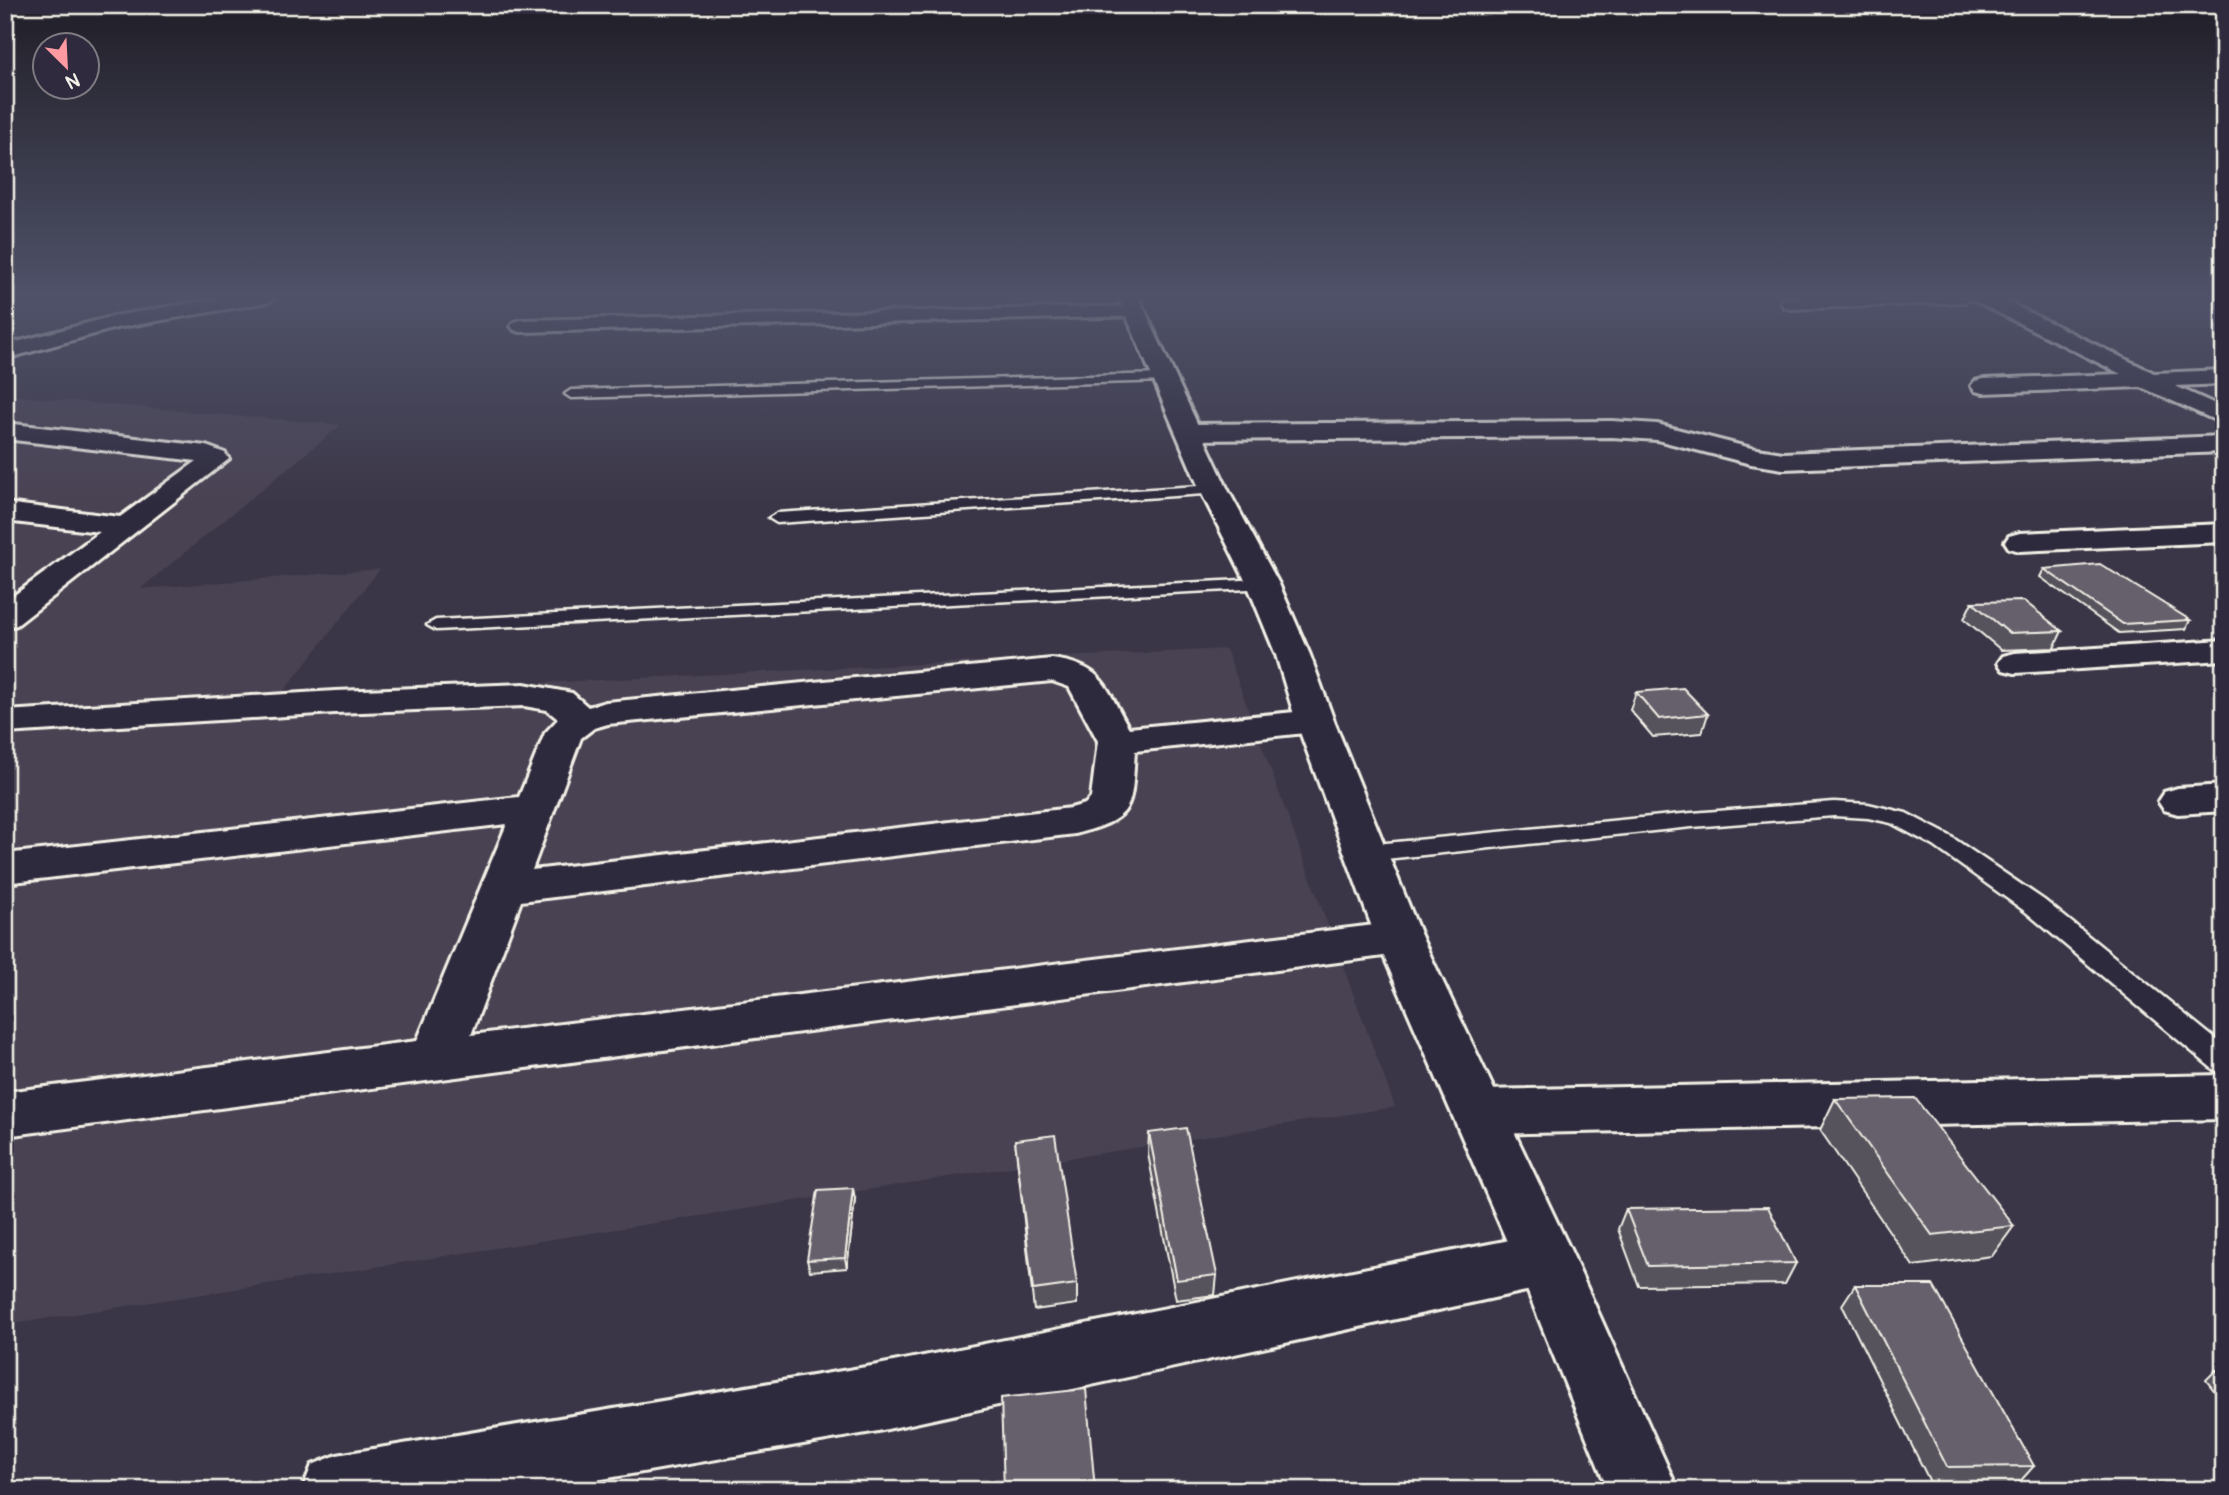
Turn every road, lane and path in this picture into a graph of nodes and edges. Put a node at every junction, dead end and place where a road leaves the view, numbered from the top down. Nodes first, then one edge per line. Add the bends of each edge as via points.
1 (1159, 366) edge
2 (2119, 366) edge
3 (2224, 377) edge
4 (1164, 378) junction
5 (2145, 379) junction
6 (1983, 386) dead end
7 (571, 394) dead end
8 (2224, 417) edge
9 (5, 431) edge
10 (1189, 432) junction
11 (2224, 444) edge
12 (1214, 490) junction
13 (5, 512) edge
14 (777, 518) dead end
15 (127, 527) junction
16 (2224, 533) edge
17 (2020, 542) dead end
18 (1263, 584) junction
19 (5, 618) edge
20 (436, 625) dead end
21 (2224, 650) edge
22 (2015, 663) dead end
23 (582, 720) junction
24 (1315, 721) junction
25 (5, 722) edge
26 (1117, 741) junction
27 (2224, 798) edge
28 (2178, 801) dead end
29 (533, 808) junction
30 (1366, 853) junction
31 (5, 869) edge
32 (502, 888) junction
33 (1399, 938) junction
34 (436, 1059) junction
35 (2224, 1062) edge
36 (2224, 1097) edge
37 (1479, 1112) junction
38 (5, 1114) edge
39 (1545, 1260) junction
40 (337, 1490) edge
41 (1643, 1490) edge

1 - 4 street
2 - 5 street
3 - 5 street
4 - 7 lane
4 - 10 street
5 - 6 street
5 - 8 street
9 - 15 street via 206,454 216,459
10 - 11 street via 1612,429 1657,432 1783,461
10 - 12 street
12 - 14 lane
12 - 18 street
13 - 15 street
15 - 19 street
16 - 17 street
18 - 20 lane
18 - 24 street
21 - 22 street
23 - 25 street via 559,701 524,695
23 - 26 street via 606,713 1052,670 1083,680
23 - 29 street via 564,733
24 - 26 street
24 - 30 street
26 - 32 street via 1111,801 1100,813 1075,821
27 - 28 street
29 - 31 street
29 - 32 street
30 - 33 street
30 - 35 lane via 1834,809 1898,818 1942,841 2035,906
32 - 34 street
33 - 34 street
33 - 37 street
34 - 38 street
36 - 37 street
37 - 39 street
39 - 40 street via 878,1398
39 - 41 street

